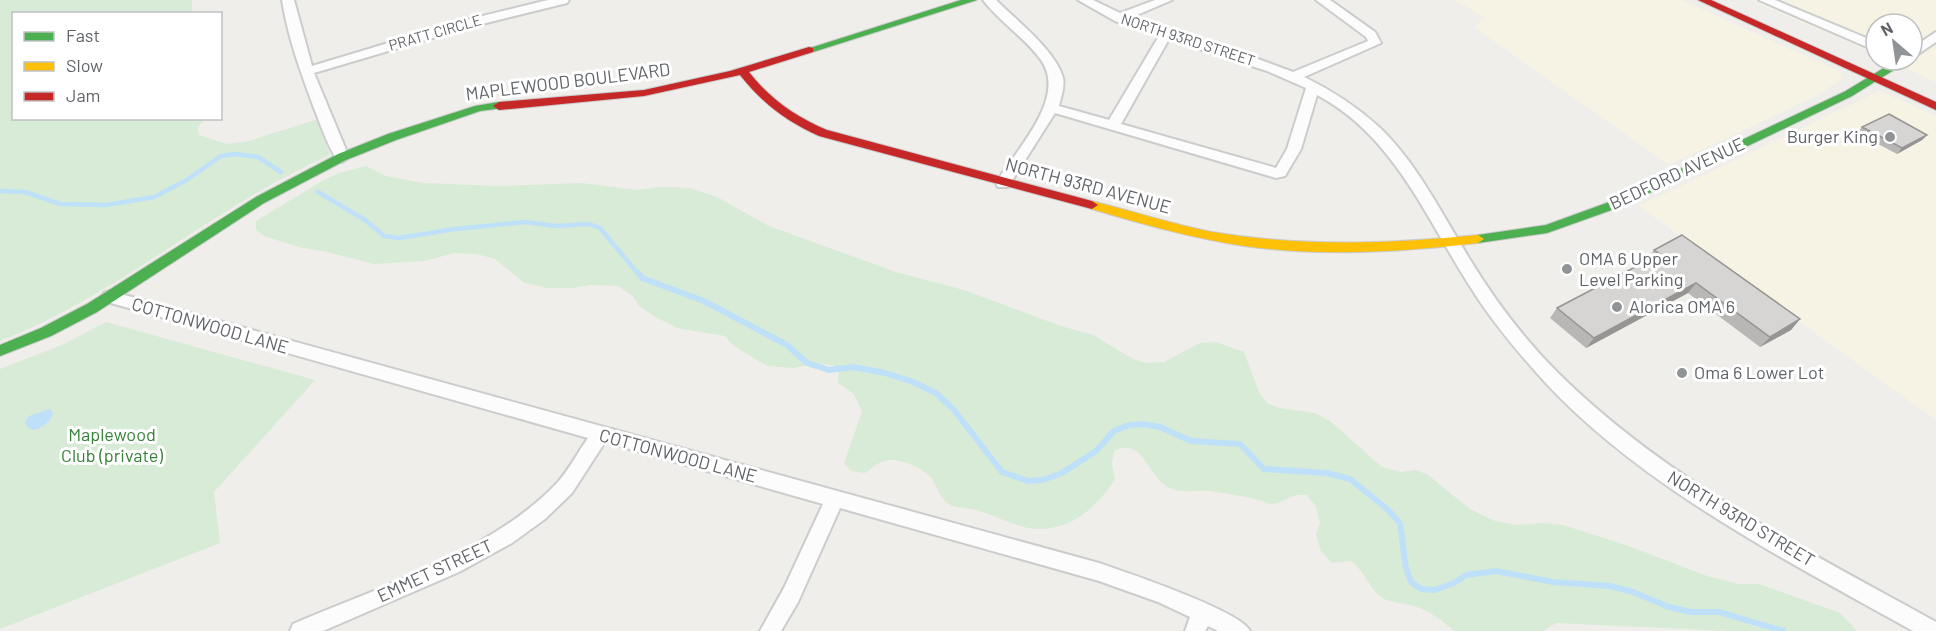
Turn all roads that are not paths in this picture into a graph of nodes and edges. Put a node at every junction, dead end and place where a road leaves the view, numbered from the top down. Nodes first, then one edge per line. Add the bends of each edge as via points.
1 (288, 0) edge
2 (563, 0) edge
3 (972, 0) edge
4 (989, 0) edge
5 (1084, 0) edge
6 (1166, 0) edge
7 (1322, 0) edge
8 (1703, 0) edge
9 (1732, 0) edge
10 (1765, 0) edge
11 (1119, 18) junction
12 (1166, 34) junction
13 (1864, 41) edge
14 (1864, 58) edge
15 (744, 70) junction
16 (308, 71) junction
17 (1888, 72) edge
18 (1895, 72) edge
19 (1294, 76) junction
20 (1877, 78) junction
21 (1313, 86) junction
22 (1936, 91) edge
23 (1936, 106) edge
24 (1052, 108) junction
25 (1113, 126) junction
26 (342, 157) junction
27 (1003, 183) junction
28 (1452, 243) junction
29 (110, 297) junction
30 (0, 351) edge
31 (600, 435) junction
32 (835, 499) junction
33 (1199, 622) edge
34 (300, 631) edge
35 (770, 631) edge
36 (1240, 631) edge
37 (1933, 631) edge

1 - 16 street
2 - 16 street, PRATT CIRCLE via 462,25
3 - 15 street, MAPLEWOOD BOULEVARD
4 - 24 street via 1051,65 1057,87
5 - 11 street, NORTH 93RD STREET
6 - 11 street
7 - 19 street via 1375,39 1372,45
8 - 20 street
9 - 14 street
10 - 13 street
11 - 12 street, NORTH 93RD STREET
12 - 19 street, NORTH 93RD STREET
12 - 25 street
15 - 26 street, MAPLEWOOD BOULEVARD via 644,93 479,108
15 - 27 street, NORTH 93RD AVENUE via 768,104 804,126
16 - 26 street
17 - 20 street, BEDFORD AVENUE
18 - 22 street
19 - 21 street, NORTH 93RD STREET
20 - 23 street
20 - 28 street, BEDFORD AVENUE via 1589,215 1532,232
21 - 25 street via 1294,149 1280,173
21 - 28 street, NORTH 93RD STREET via 1364,120 1388,144
24 - 25 street
24 - 27 street
26 - 29 street, MAPLEWOOD BOULEVARD via 260,200
27 - 28 street, NORTH 93RD AVENUE via 1243,242 1340,249
28 - 37 street, NORTH 93RD STREET via 1483,295 1524,347 1562,388 1626,444 1729,516
29 - 30 street, MAPLEWOOD BOULEVARD via 54,328
29 - 31 street, COTTONWOOD LANE
31 - 32 street, COTTONWOOD LANE
31 - 34 street, EMMET STREET via 565,487 505,537 452,566
32 - 33 street, COTTONWOOD LANE via 1099,572 1163,594
32 - 35 street
33 - 36 street, COTTONWOOD LANE

